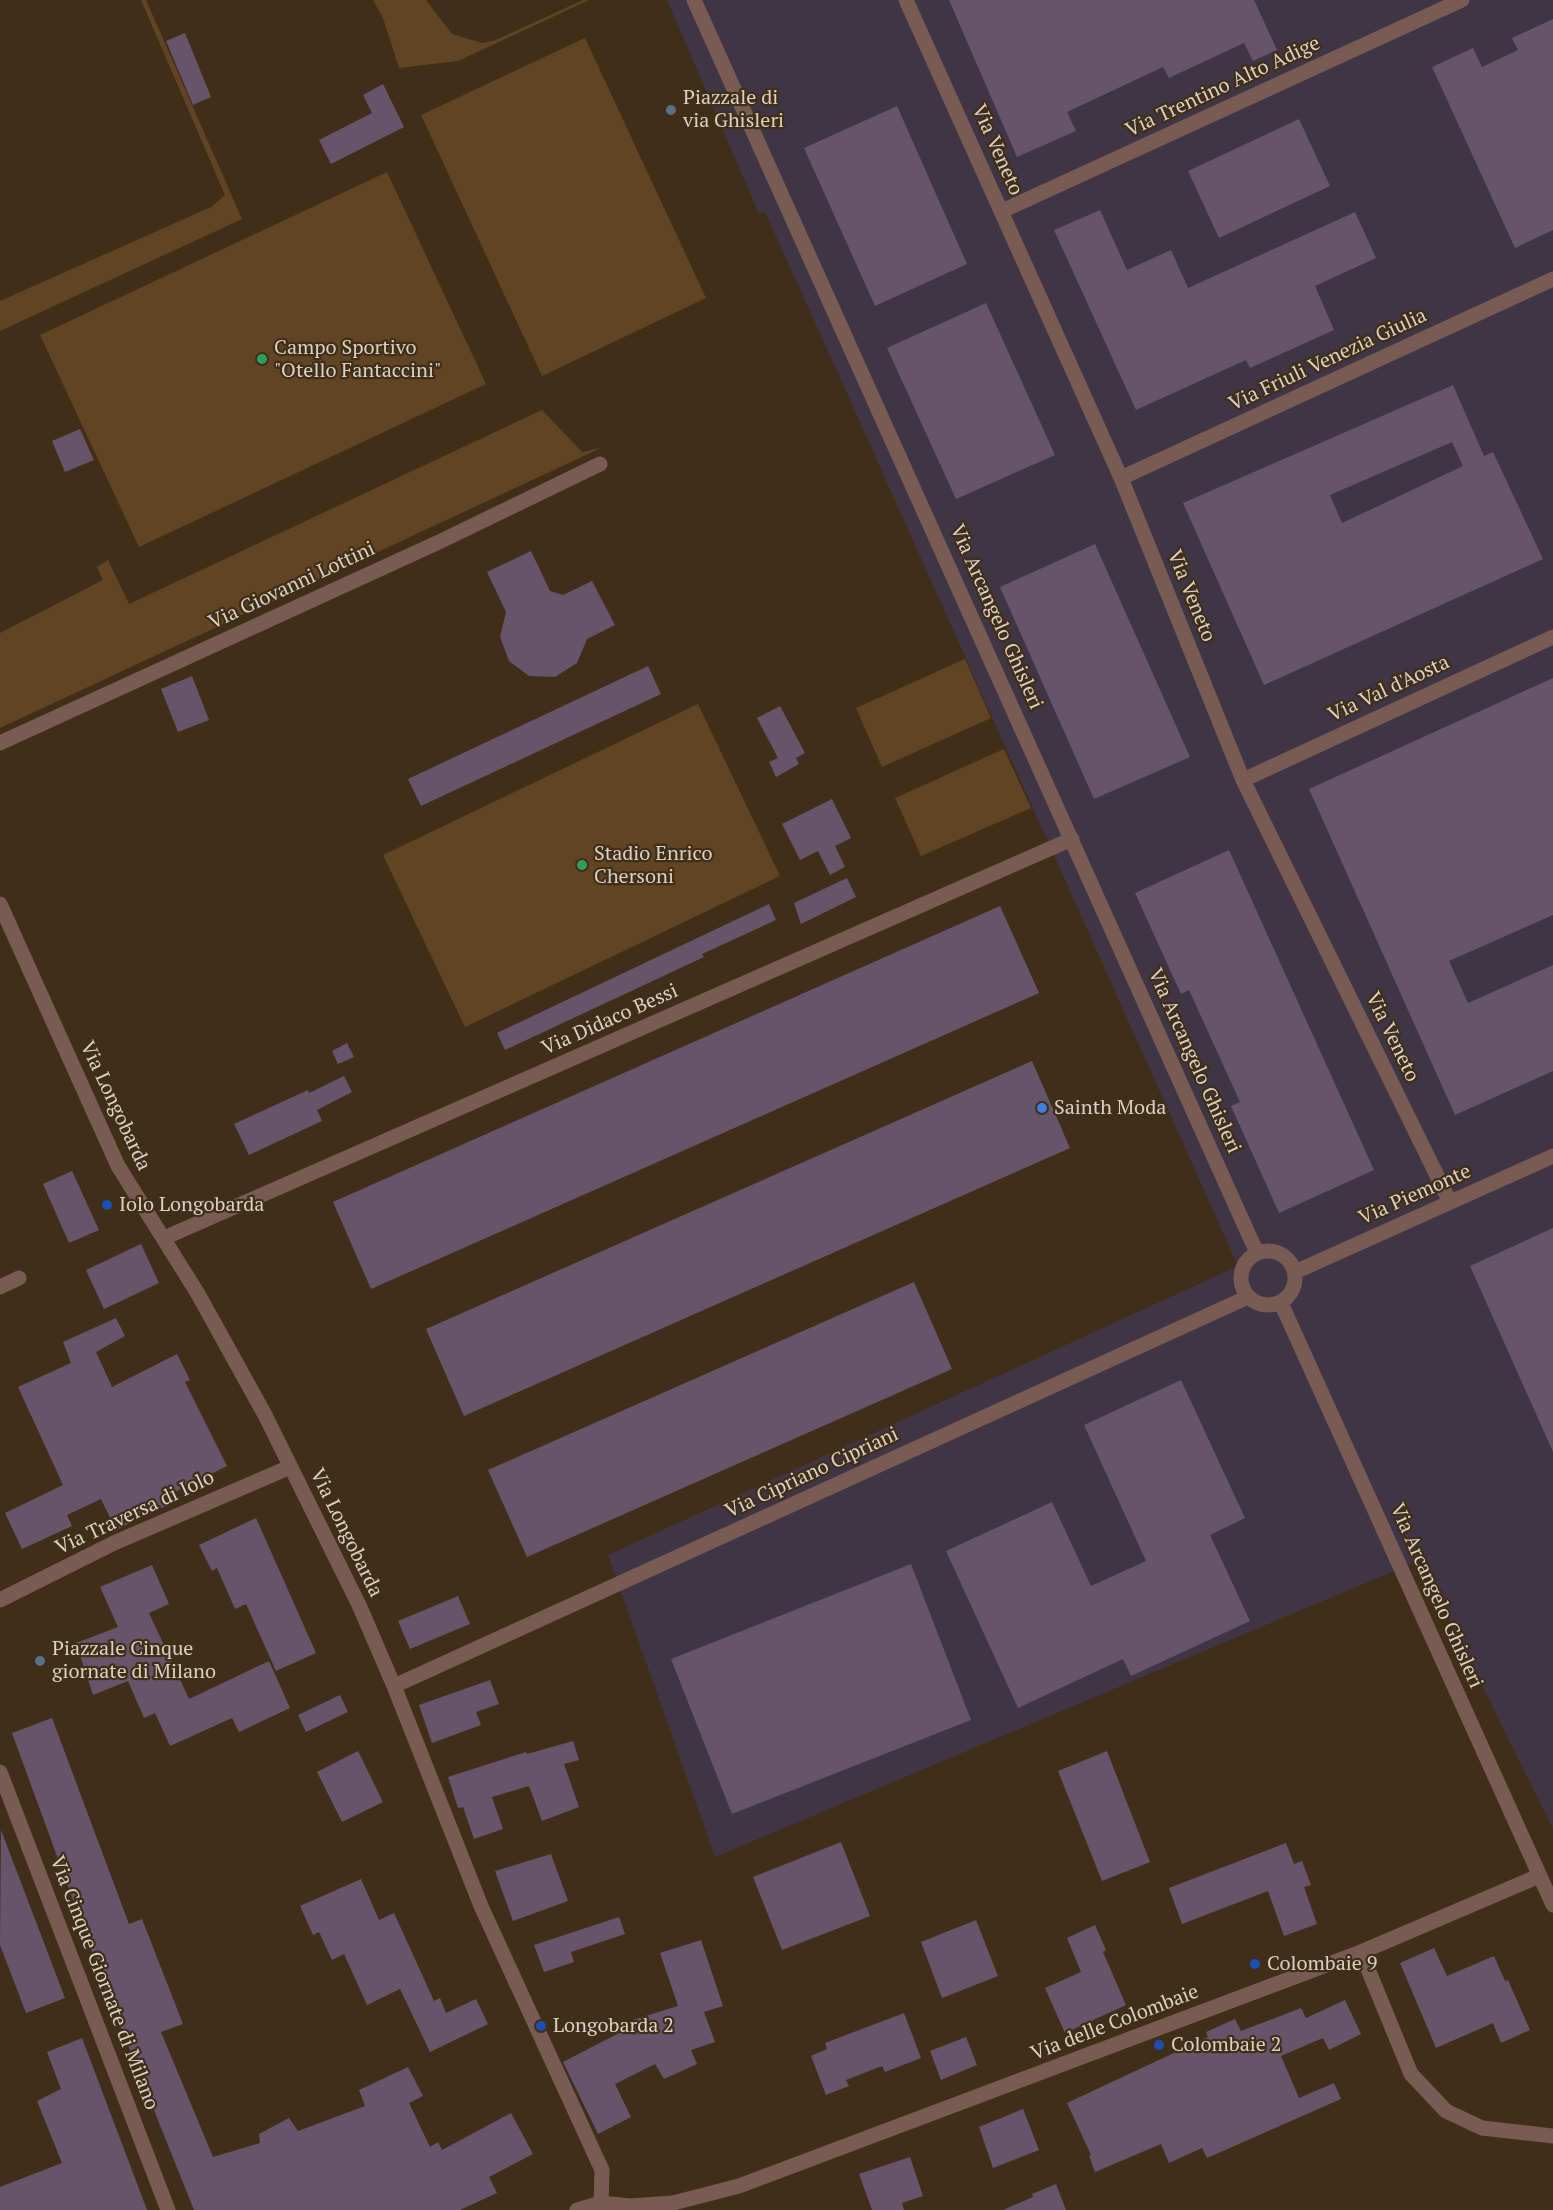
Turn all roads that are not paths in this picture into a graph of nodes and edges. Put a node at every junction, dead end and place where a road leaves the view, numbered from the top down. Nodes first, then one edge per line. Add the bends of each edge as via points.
1 (694, 0) edge
2 (906, 0) edge
3 (1462, 0) edge
4 (1002, 211) junction
5 (1553, 279) edge
6 (600, 464) dead end
7 (1121, 478) junction
8 (1553, 637) edge
9 (0, 743) edge
10 (1243, 780) junction
11 (1072, 839) junction
12 (0, 904) edge
13 (1553, 1156) edge
14 (1450, 1202) junction
15 (164, 1238) junction
16 (1257, 1253) junction
17 (1295, 1272) junction
18 (19, 1278) dead end
19 (0, 1287) edge
20 (1248, 1297) junction
21 (1281, 1303) junction
22 (290, 1467) junction
23 (0, 1600) edge
24 (394, 1686) junction
25 (0, 1772) edge
26 (1539, 1876) junction
27 (1553, 1905) edge
28 (1361, 1952) junction
29 (1553, 2136) edge
30 (601, 2203) junction
31 (168, 2210) edge
32 (577, 2210) edge

1 - 11 street, Via Arcangelo Ghisleri
2 - 4 street, Via Veneto
3 - 4 street, Via Trentino Alto Adige
4 - 7 street, Via Veneto
5 - 7 street, Via Friuli Venezia Giulia
6 - 9 street, Via Giovanni Lottini
7 - 10 street, Via Veneto
8 - 10 street, Via Val d'Aosta
10 - 14 street, Via Veneto
11 - 15 street, Via Didaco Bessi
11 - 16 street, Via Arcangelo Ghisleri
12 - 15 street, Via Longobarda via 118,1166
13 - 14 street, Via Piemonte
14 - 17 street, Via Piemonte
15 - 22 street, Via Longobarda via 254,1395
16 - 17 street via 1280,1254
16 - 20 street via 1241,1273
17 - 21 street via 1294,1290
18 - 19 street
20 - 21 street via 1264,1306
20 - 24 street, Via Cipriano Cipriani
21 - 26 street, Via Arcangelo Ghisleri
22 - 23 street, Via Traversa di Iolo via 114,1543
22 - 24 street, Via Longobarda via 359,1605
24 - 30 street, Via Longobarda via 481,1906 602,2170
25 - 31 street, Via Cinque Giornate di Milano
26 - 27 street, Via Arcangelo Ghisleri
26 - 28 street, Via delle Colombaie
28 - 29 street via 1411,2074 1446,2111 1482,2128
28 - 30 street, Via delle Colombaie via 739,2186 673,2203
30 - 32 street

